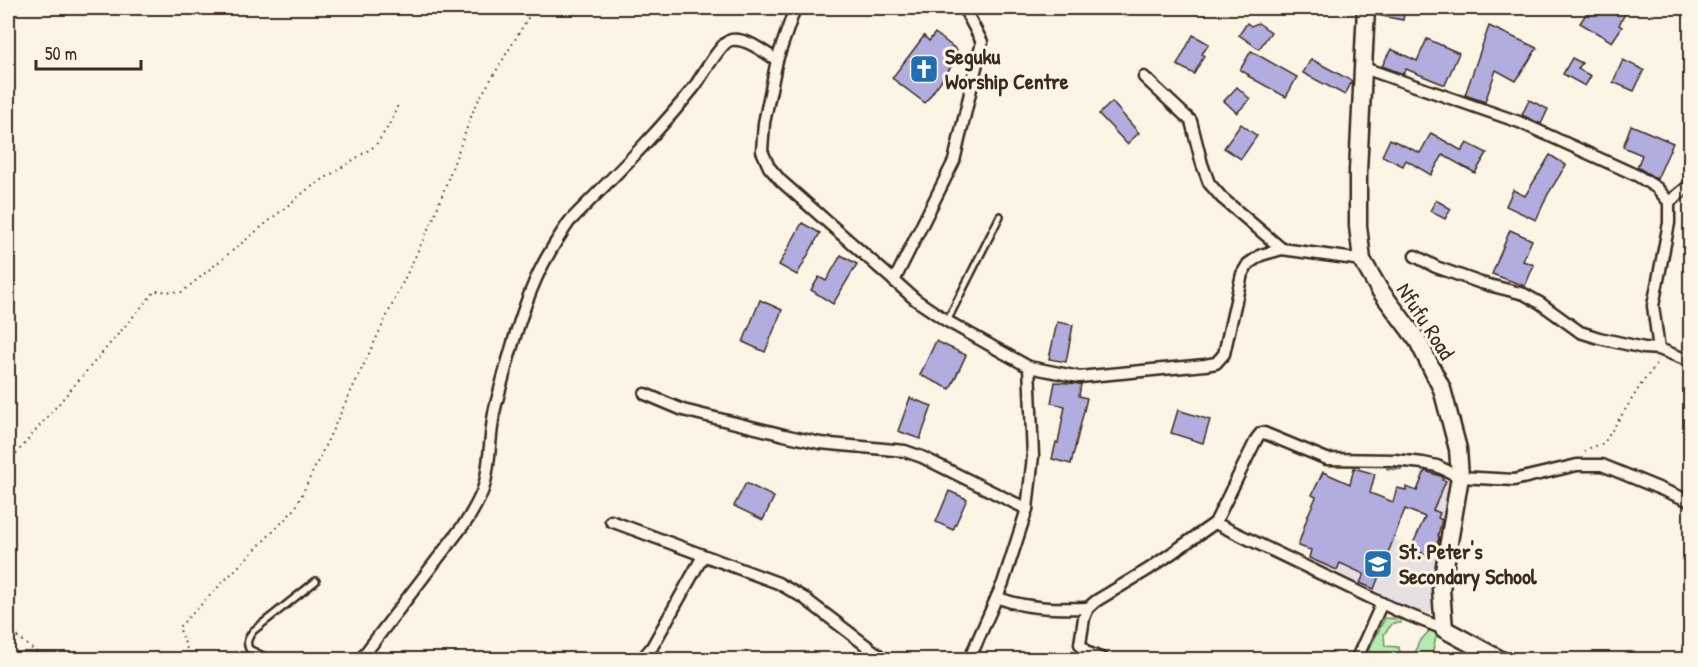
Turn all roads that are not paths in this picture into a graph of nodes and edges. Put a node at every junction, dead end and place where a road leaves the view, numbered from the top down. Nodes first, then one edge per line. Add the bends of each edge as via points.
1 (795, 8) edge
2 (964, 8) edge
3 (1366, 8) edge
4 (777, 60) junction
5 (1364, 68) junction
6 (1144, 77) dead end
7 (1690, 185) edge
8 (1669, 202) junction
9 (1000, 216) dead end
10 (1282, 249) junction
11 (1414, 256) dead end
12 (1362, 260) junction
13 (894, 281) junction
14 (947, 321) junction
15 (1659, 349) junction
16 (1690, 361) edge
17 (1029, 367) junction
18 (645, 394) dead end
19 (1460, 477) junction
20 (1690, 501) edge
21 (1027, 509) junction
22 (610, 520) dead end
23 (1215, 523) junction
24 (703, 556) junction
25 (316, 580) dead end
26 (997, 597) junction
27 (1382, 603) junction
28 (1088, 608) junction
29 (1444, 629) junction
30 (271, 660) edge
31 (360, 660) edge
32 (641, 660) edge
33 (888, 660) edge
34 (969, 660) edge
35 (1105, 660) edge
36 (1356, 660) edge
37 (1501, 660) edge

1 - 4 street
2 - 13 street via 982,42 954,161
3 - 5 street, Nfufu Road
4 - 13 street via 762,151 770,167 780,181
4 - 31 street via 744,41 734,39 725,43 688,95 569,222 535,280 519,322 490,430 485,484 478,501
5 - 8 street via 1519,122 1638,176 1657,188
5 - 12 street, Nfufu Road via 1358,215
6 - 10 street via 1191,121 1209,183 1221,198
7 - 8 street
8 - 15 street via 1669,223 1653,306
9 - 14 lane
10 - 12 street
10 - 17 street via 1261,255 1242,274 1224,354 1216,363 1079,377
11 - 15 street via 1481,283 1524,294 1580,332
12 - 19 street, Nfufu Road via 1418,341 1442,390 1458,449
13 - 14 street
14 - 17 street
15 - 16 street
17 - 21 street via 1033,456
18 - 21 street via 711,418 820,443 905,451
19 - 20 street via 1514,480 1586,464 1602,465
19 - 23 street via 1423,463 1327,459 1261,433
19 - 29 street, Nfufu Road via 1441,589
21 - 26 street
22 - 24 street
23 - 27 street
23 - 28 street
24 - 32 street
24 - 33 street via 778,583
25 - 30 lane via 248,638 249,649
26 - 28 street via 1042,607
26 - 34 street
27 - 29 street
27 - 36 street
28 - 35 street via 1080,644 1086,652
29 - 37 street

